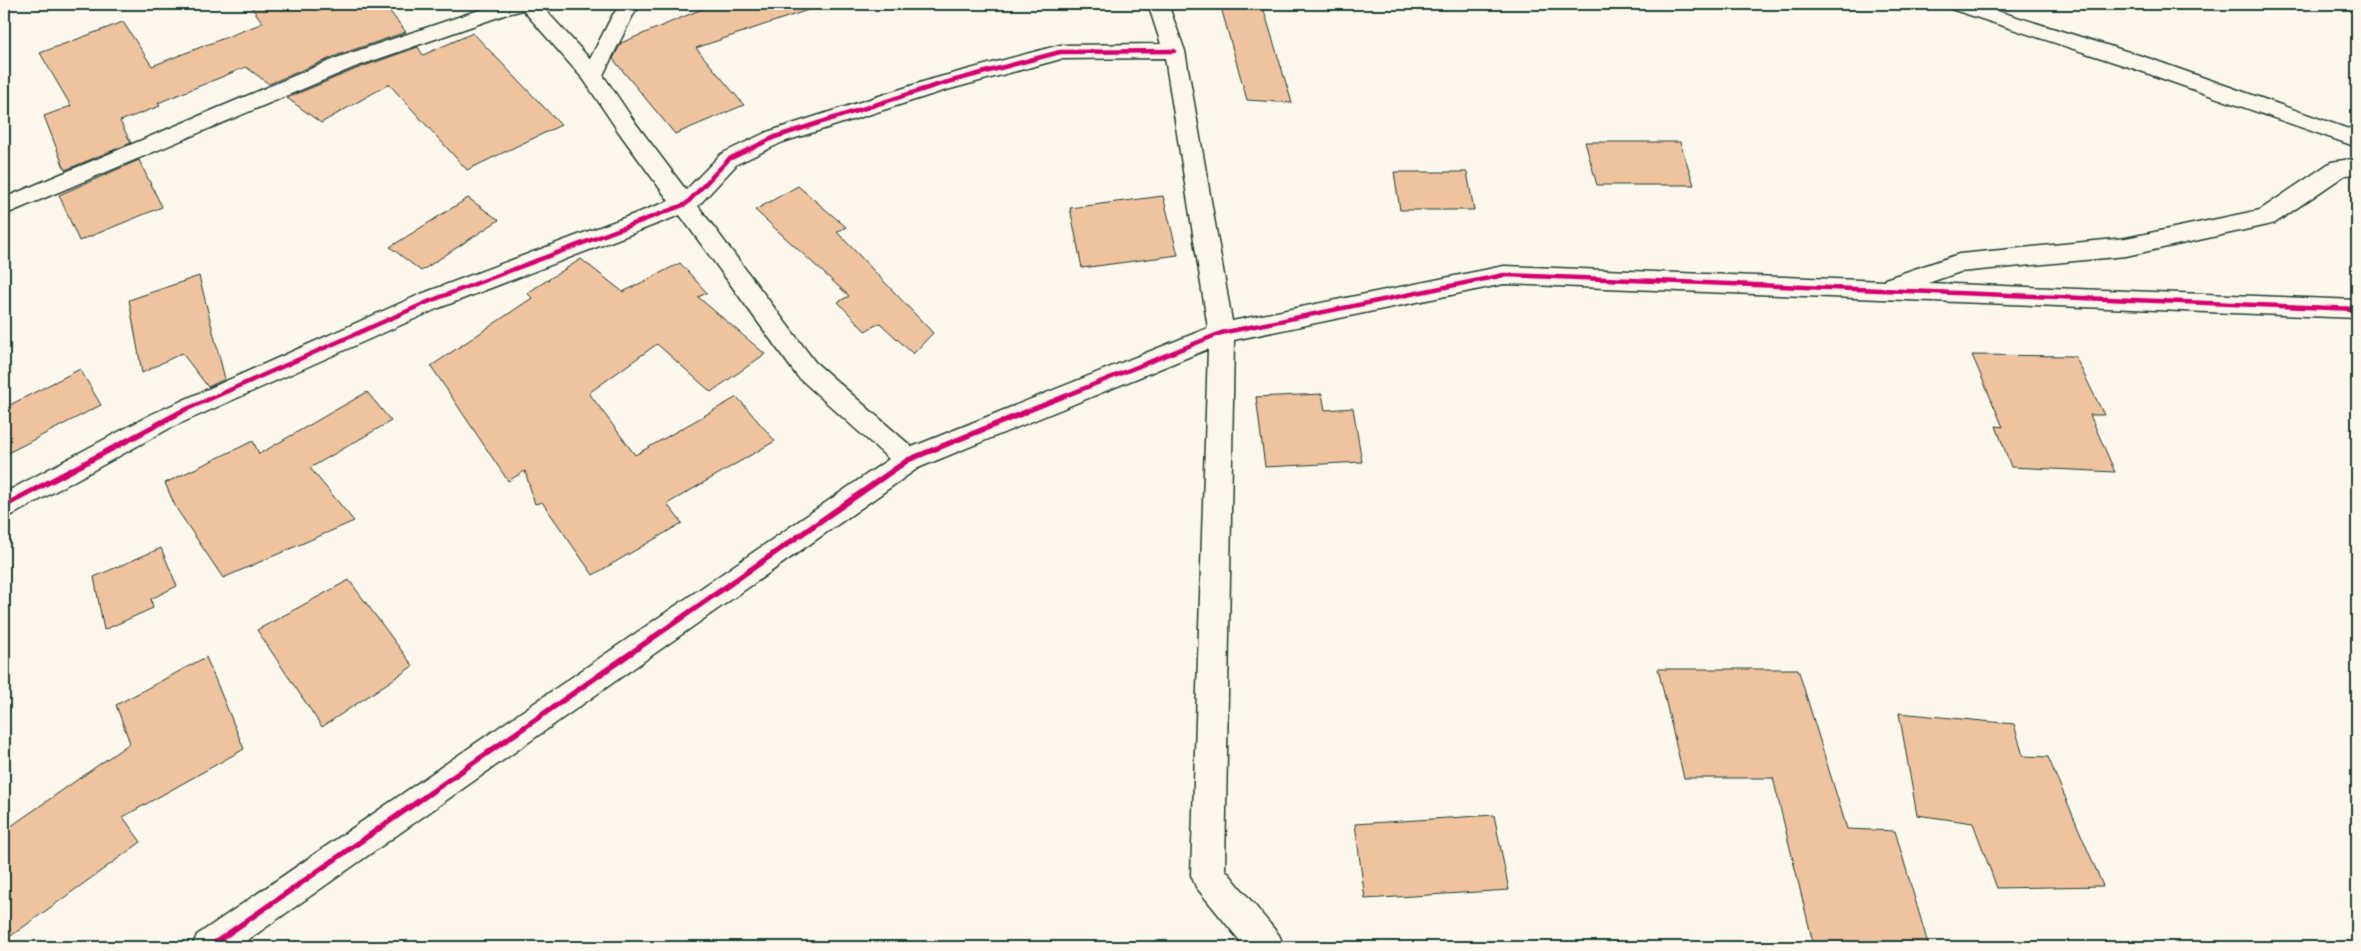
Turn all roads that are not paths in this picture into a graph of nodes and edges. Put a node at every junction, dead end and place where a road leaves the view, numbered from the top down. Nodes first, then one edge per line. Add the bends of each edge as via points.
1 (523, 4) edge
2 (529, 4) edge
3 (631, 4) edge
4 (1158, 4) edge
5 (1955, 4) edge
6 (498, 6) edge
7 (1174, 51) junction
8 (592, 75) junction
9 (2357, 140) edge
10 (2357, 166) edge
11 (686, 204) junction
12 (4, 207) edge
13 (1877, 290) junction
14 (2357, 309) edge
15 (1221, 333) junction
16 (908, 460) junction
17 (4, 506) edge
18 (209, 947) edge
19 (1267, 947) edge

1 - 6 street
2 - 8 street
3 - 8 street
4 - 7 street
5 - 9 street via 2140,63
6 - 12 street via 347,62
7 - 11 street via 1060,52 937,85 775,137 744,151 729,159
7 - 15 street
8 - 11 street via 626,126
10 - 13 street via 2339,168 2267,216 2126,247 1959,263
11 - 16 street via 806,369
11 - 17 street via 430,301 161,422
13 - 14 street
13 - 15 street via 1504,275
15 - 16 street
15 - 19 street via 1208,874
16 - 18 street

